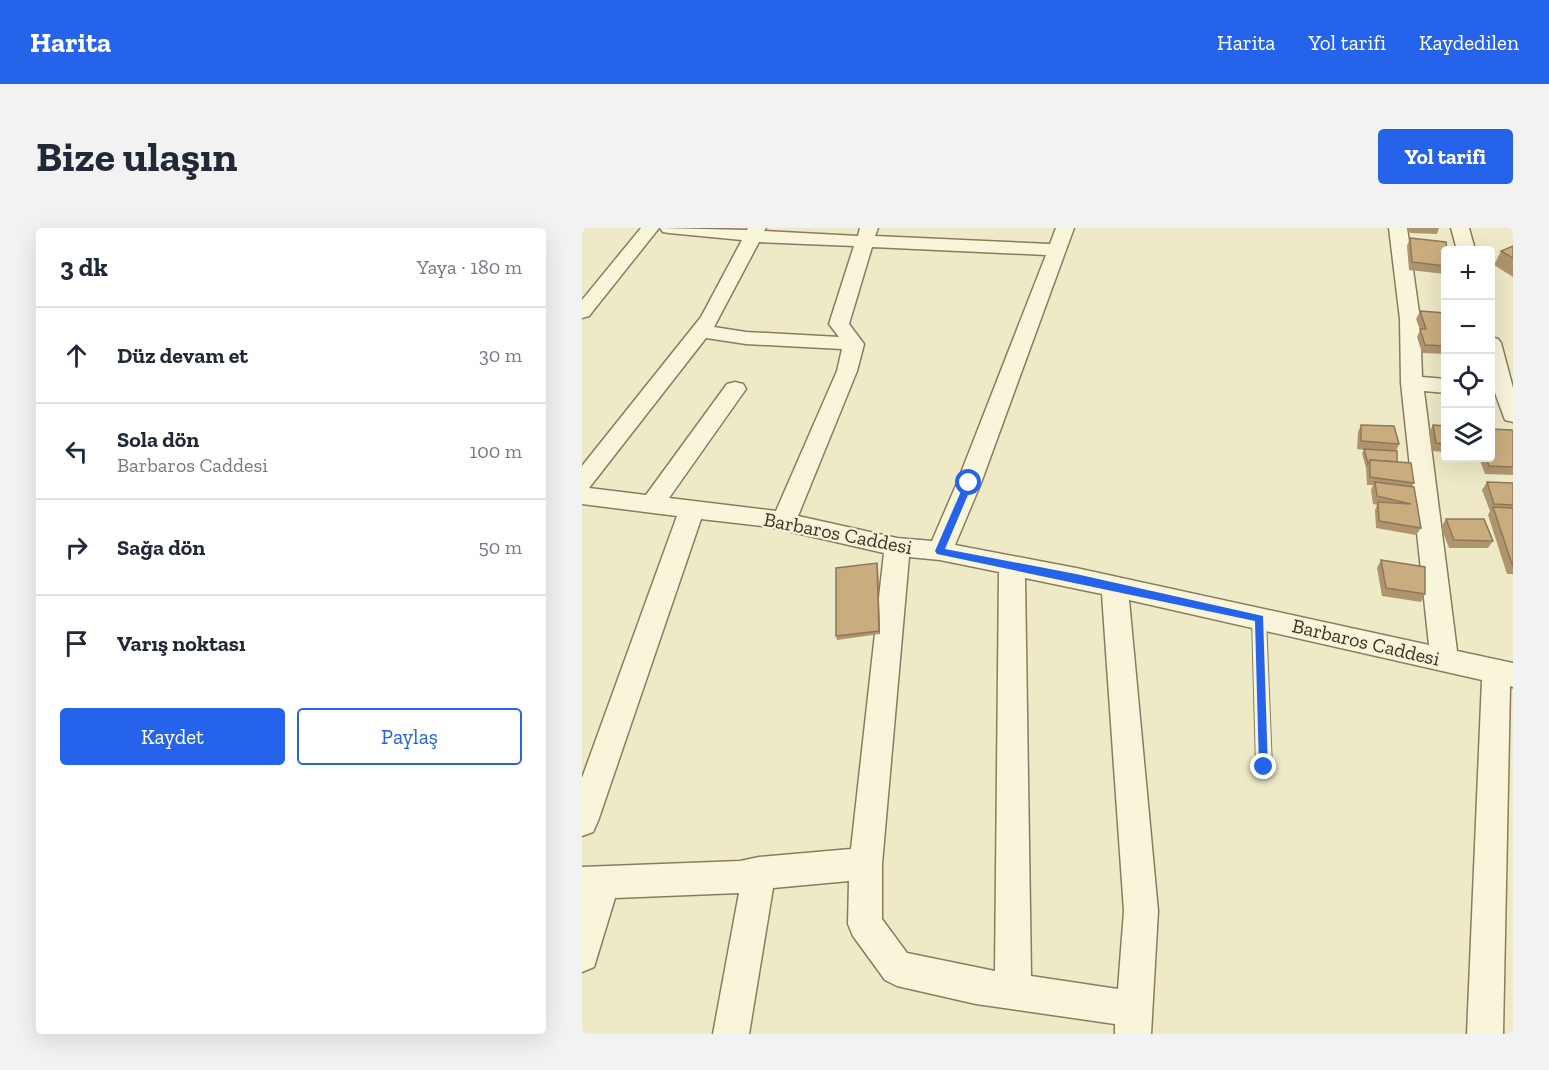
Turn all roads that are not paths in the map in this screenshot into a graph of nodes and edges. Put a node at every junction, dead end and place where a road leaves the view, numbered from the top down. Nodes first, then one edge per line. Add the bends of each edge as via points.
1 (650, 228) edge
2 (669, 228) edge
3 (979, 228) edge
4 (1065, 228) edge
5 (1398, 228) edge
6 (1460, 228) edge
7 (754, 232) edge
8 (867, 234) edge
9 (974, 246) junction
10 (1465, 246) edge
11 (1057, 250) junction
12 (582, 312) edge
13 (700, 331) junction
14 (854, 345) junction
15 (1494, 354) edge
16 (1412, 383) junction
17 (1441, 386) edge
18 (735, 389) dead end
19 (1502, 390) edge
20 (1513, 415) edge
21 (582, 482) edge
22 (582, 496) edge
23 (652, 504) junction
24 (692, 509) junction
25 (784, 521) junction
26 (897, 547) junction
27 (940, 551) junction
28 (1012, 566) junction
29 (1115, 587) junction
30 (1259, 618) junction
31 (1444, 660) junction
32 (1505, 673) edge
33 (1264, 767) dead end
34 (582, 821) edge
35 (866, 864) junction
36 (759, 873) junction
37 (592, 882) edge
38 (582, 955) edge
39 (1013, 991) junction
40 (1133, 1021) edge
41 (731, 1034) edge
42 (1485, 1034) edge

1 - 12 street
2 - 7 street
3 - 9 street
4 - 11 street
5 - 16 street via 1410,319
6 - 10 street
7 - 8 street
7 - 13 street via 710,319
8 - 9 street
8 - 14 street via 839,324
9 - 11 street
11 - 27 street
13 - 14 street
13 - 21 street
14 - 25 street via 848,371
15 - 19 street
16 - 17 street
16 - 31 street
18 - 23 street
19 - 20 street
22 - 23 street, Barbaros Caddesi
23 - 24 street, Barbaros Caddesi
24 - 25 street, Barbaros Caddesi
24 - 34 street
25 - 26 street, Barbaros Caddesi
26 - 27 street, Barbaros Caddesi
26 - 35 street
27 - 28 street, Barbaros Caddesi
28 - 29 street, Barbaros Caddesi
28 - 39 street
29 - 30 street, Barbaros Caddesi
29 - 40 street via 1141,911
30 - 31 street, Barbaros Caddesi
30 - 33 lane
31 - 32 street, Barbaros Caddesi
32 - 42 street
35 - 36 street
35 - 39 street via 865,924 897,968
36 - 37 street
36 - 41 street
37 - 38 street
39 - 40 street

